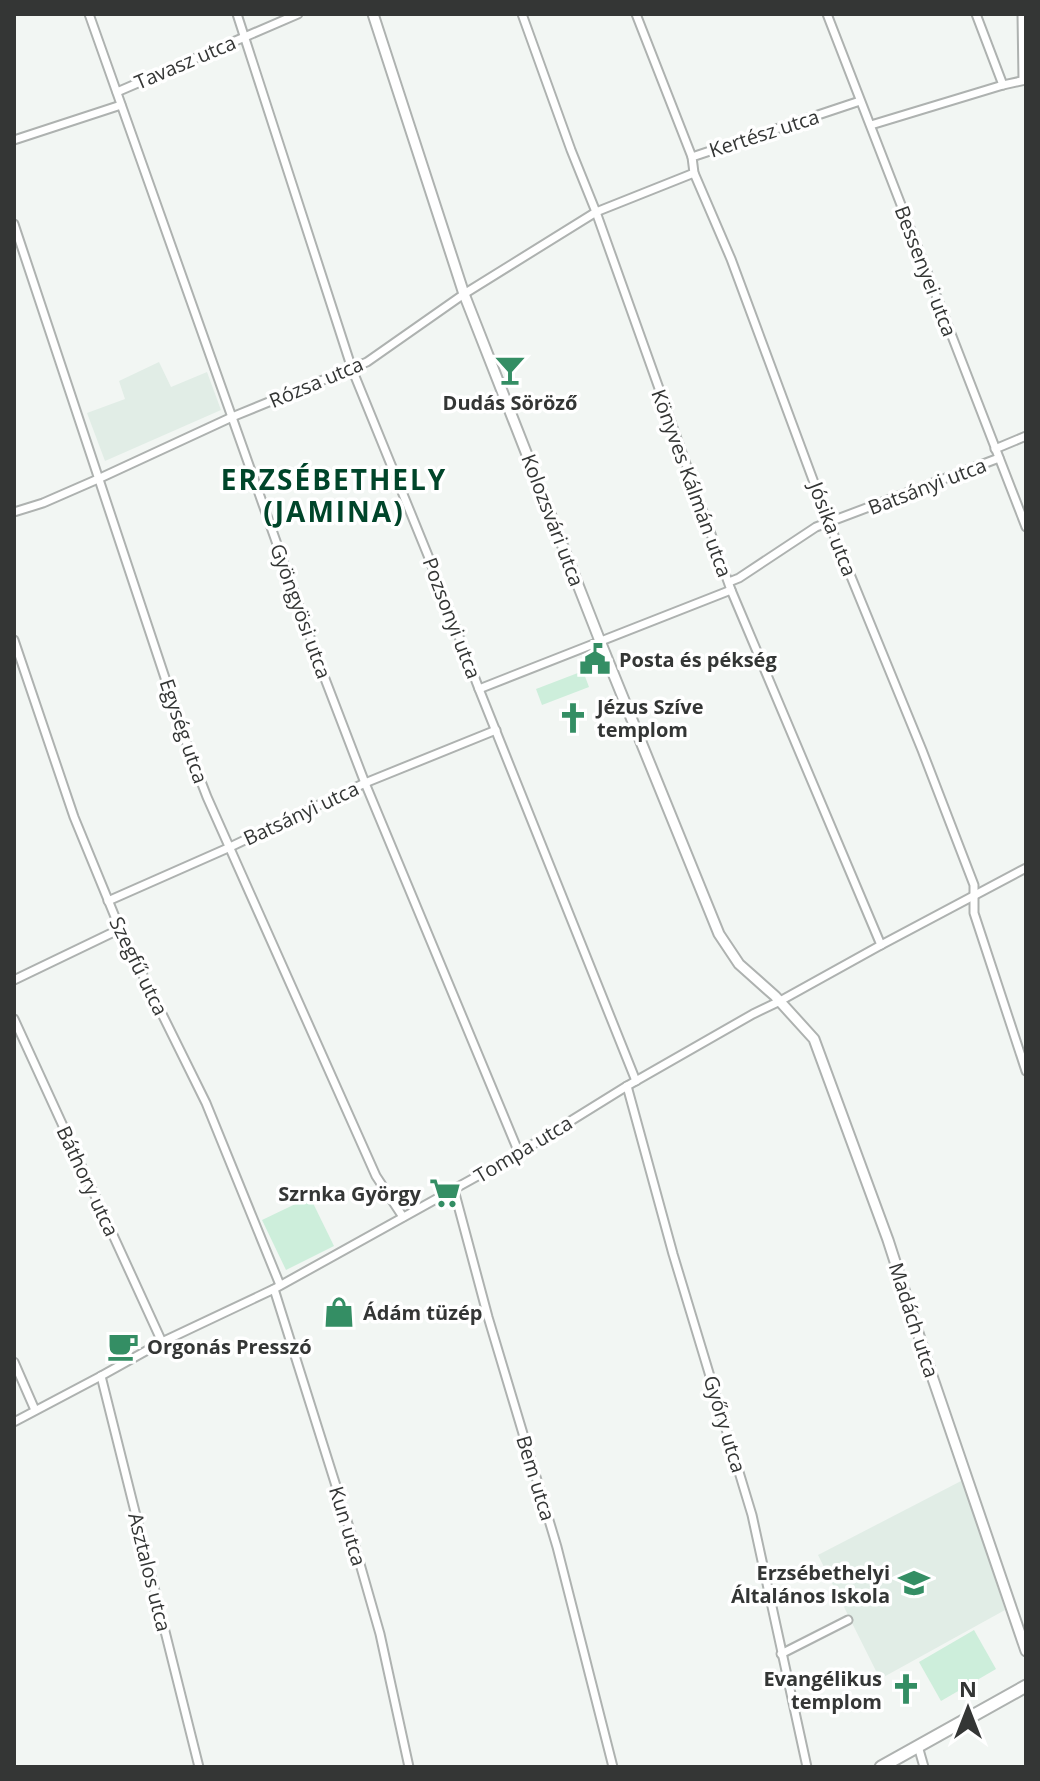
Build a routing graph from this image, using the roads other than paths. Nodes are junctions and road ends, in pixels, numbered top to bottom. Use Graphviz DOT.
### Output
graph roads {
  1 [pos="89,14"];
  2 [pos="237,14"];
  3 [pos="298,14"];
  4 [pos="373,14"];
  5 [pos="522,14"];
  6 [pos="636,14"];
  7 [pos="827,14"];
  8 [pos="976,14"];
  9 [pos="1022,14"];
  10 [pos="245,37"];
  11 [pos="1025,80"];
  12 [pos="1003,85"];
  13 [pos="117,92"];
  14 [pos="860,101"];
  15 [pos="121,105"];
  16 [pos="871,125"];
  17 [pos="14,140"];
  18 [pos="692,157"];
  19 [pos="694,173"];
  20 [pos="596,212"];
  21 [pos="14,224"];
  22 [pos="464,294"];
  23 [pos="352,369"];
  24 [pos="232,417"];
  25 [pos="1026,436"];
  26 [pos="995,449"];
  27 [pos="999,458"];
  28 [pos="98,479"];
  29 [pos="14,512"];
  30 [pos="829,523"];
  31 [pos="1026,527"];
  32 [pos="730,586"];
  33 [pos="14,640"];
  34 [pos="600,641"];
  35 [pos="479,689"];
  36 [pos="496,730"];
  37 [pos="365,783"];
  38 [pos="228,848"];
  39 [pos="1026,868"];
  40 [pos="973,896"];
  41 [pos="108,901"];
  42 [pos="120,929"];
  43 [pos="881,945"];
  44 [pos="14,980"];
  45 [pos="780,1001"];
  46 [pos="14,1019"];
  47 [pos="18,1041"];
  48 [pos="1026,1071"];
  49 [pos="636,1081"];
  50 [pos="627,1086"];
  51 [pos="519,1153"];
  52 [pos="454,1190"];
  53 [pos="403,1217"];
  54 [pos="277,1287"];
  55 [pos="162,1342"];
  56 [pos="14,1362"];
  57 [pos="101,1376"];
  58 [pos="35,1410"];
  59 [pos="14,1422"];
  60 [pos="848,1620"];
  61 [pos="1026,1651"];
  62 [pos="781,1654"];
  63 [pos="1026,1686"];
  64 [pos="918,1745"];
  65 [pos="199,1767"];
  66 [pos="409,1767"];
  67 [pos="613,1767"];
  68 [pos="807,1767"];
  69 [pos="881,1767"];
  70 [pos="924,1767"];
  1 -- 13 [label="street, Gyöngyösi utca"];
  2 -- 10 [label="street, Pozsonyi utca"];
  3 -- 10 [label="street, Tavasz utca"];
  4 -- 22 [label="street, Kolozsvári utca"];
  5 -- 20 [label="street, Könyves Kálmán utca"];
  6 -- 18 [label="street"];
  7 -- 14 [label="street, Bessenyei utca"];
  8 -- 12 [label="street"];
  9 -- 11 [label="street"];
  10 -- 13 [label="street, Tavasz utca"];
  10 -- 23 [label="street, Pozsonyi utca"];
  11 -- 12 [label="street"];
  12 -- 16 [label="street"];
  13 -- 15 [label="street, Gyöngyösi utca"];
  14 -- 16 [label="street, Bessenyei utca"];
  14 -- 18 [label="street, Kertész utca"];
  15 -- 17 [label="street, Tavasz utca"];
  15 -- 24 [label="street, Gyöngyösi utca"];
  16 -- 26 [label="street, Bessenyei utca"];
  18 -- 19 [label="street, Kertész utca"];
  19 -- 20 [label="street, Kertész utca"];
  19 -- 30 [label="street, Jósika utca"];
  20 -- 22 [label="street, Rózsa utca"];
  20 -- 32 [label="street, Könyves Kálmán utca"];
  21 -- 28 [label="street, Egység utca"];
  22 -- 23 [label="street, Rózsa utca"];
  22 -- 34 [label="street, Kolozsvári utca"];
  23 -- 24 [label="street, Rózsa utca"];
  23 -- 35 [label="street, Pozsonyi utca"];
  24 -- 28 [label="street, Rózsa utca"];
  24 -- 37 [label="street, Gyöngyösi utca"];
  25 -- 26 [label="street, Batsányi utca"];
  26 -- 27 [label="street, Bessenyei utca"];
  27 -- 30 [label="street, Batsányi utca"];
  27 -- 31 [label="street, Bessenyei utca"];
  28 -- 29 [label="street, Rózsa utca"];
  28 -- 38 [label="street, Egység utca"];
  30 -- 32 [label="street, Batsányi utca"];
  30 -- 40 [label="street, Jósika utca"];
  32 -- 34 [label="street, Batsányi utca"];
  32 -- 43 [label="street, Könyves Kálmán utca"];
  33 -- 41 [label="street, Szegfű utca"];
  34 -- 35 [label="street, Batsányi utca"];
  34 -- 45 [label="street, Kolozsvári utca"];
  35 -- 36 [label="street, Pozsonyi utca"];
  36 -- 37 [label="street, Batsányi utca"];
  36 -- 49 [label="street, Pozsonyi utca"];
  37 -- 38 [label="street, Batsányi utca"];
  37 -- 51 [label="street, Gyöngyösi utca"];
  38 -- 41 [label="street, Batsányi utca"];
  38 -- 53 [label="street, Egység utca"];
  39 -- 40 [label="street, Tompa utca"];
  40 -- 43 [label="street, Tompa utca"];
  40 -- 48 [label="street"];
  41 -- 42 [label="street, Szegfű utca"];
  42 -- 44 [label="street"];
  42 -- 54 [label="street, Szegfű utca"];
  43 -- 45 [label="street, Tompa utca"];
  45 -- 49 [label="street, Tompa utca"];
  45 -- 61 [label="street, Madách utca"];
  46 -- 47 [label="street, Báthory utca"];
  47 -- 55 [label="street, Báthory utca"];
  49 -- 50 [label="street, Tompa utca"];
  50 -- 51 [label="street, Tompa utca"];
  50 -- 62 [label="street, Győry utca"];
  51 -- 52 [label="street, Tompa utca"];
  52 -- 53 [label="street, Tompa utca"];
  52 -- 67 [label="street, Bem utca"];
  53 -- 54 [label="street, Tompa utca"];
  54 -- 55 [label="street, Tompa utca"];
  54 -- 66 [label="street, Kun utca"];
  55 -- 57 [label="street, Tompa utca"];
  56 -- 58 [label="street"];
  57 -- 58 [label="street, Tompa utca"];
  57 -- 65 [label="street, Asztalos utca"];
  58 -- 59 [label="street, Tompa utca"];
  60 -- 62 [label="street"];
  62 -- 68 [label="street, Győry utca"];
  63 -- 64 [label="main road"];
  64 -- 69 [label="main road"];
  64 -- 70 [label="street"];
}
